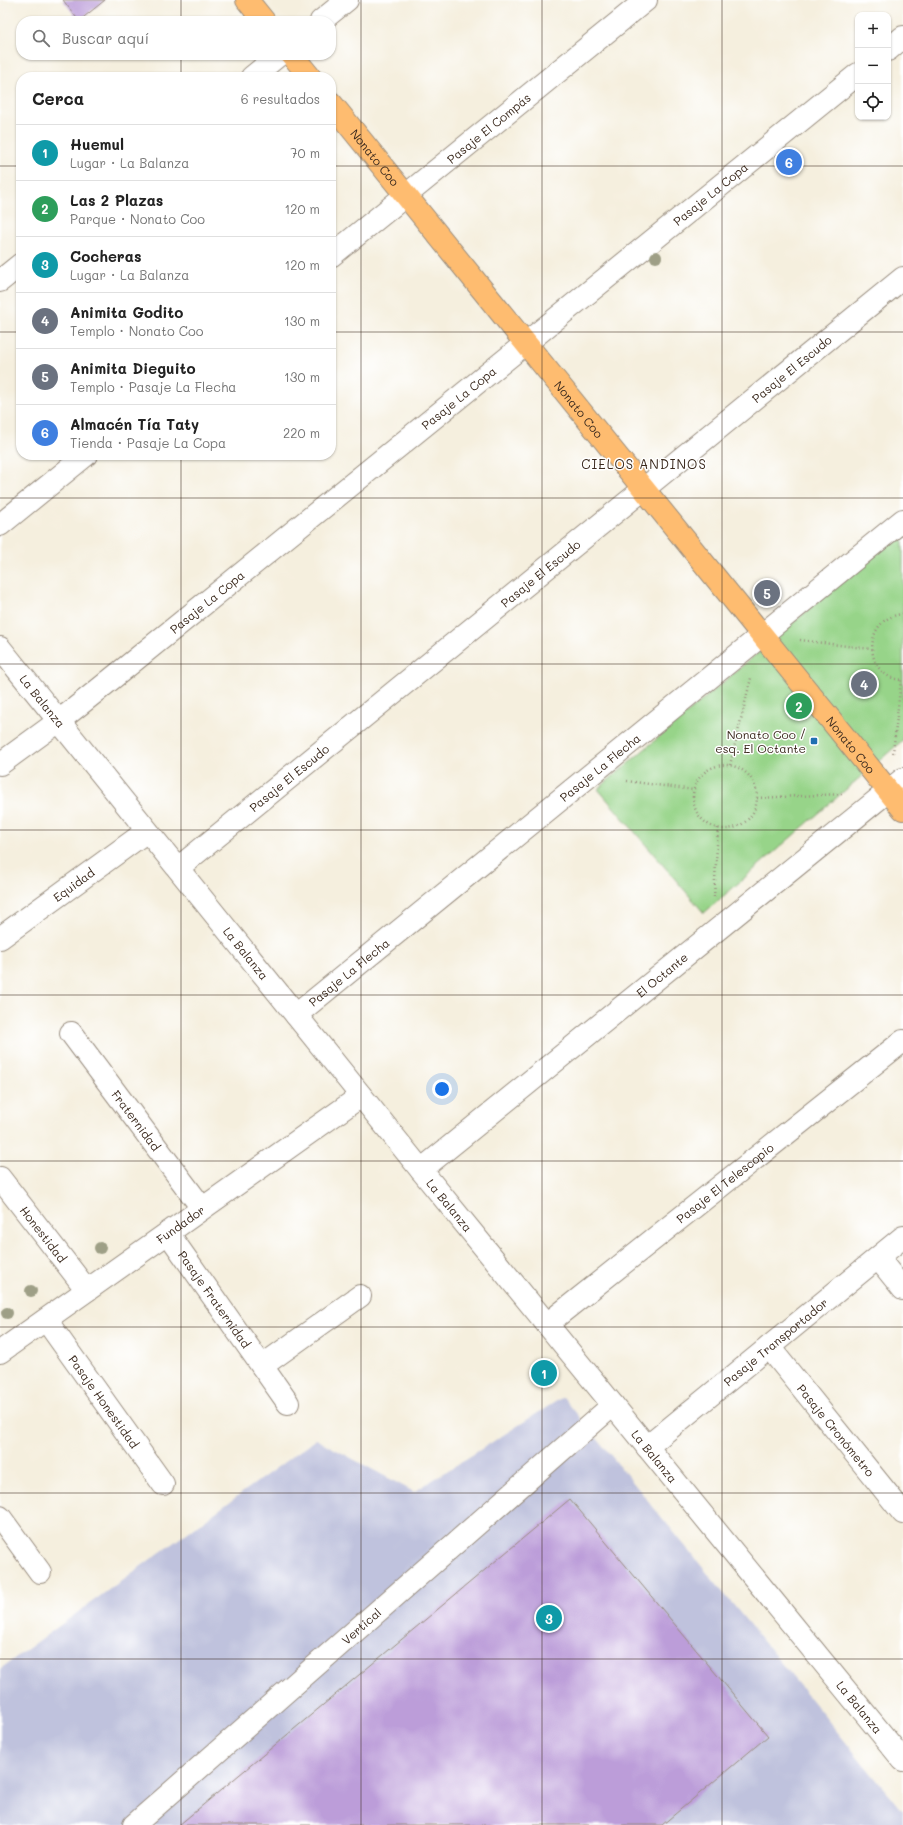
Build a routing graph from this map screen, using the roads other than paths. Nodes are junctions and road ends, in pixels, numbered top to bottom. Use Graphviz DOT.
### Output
graph roads {
  1 [pos="247,0"];
  2 [pos="347,0"];
  3 [pos="646,0"];
  4 [pos="260,16"];
  5 [pos="327,16"];
  6 [pos="903,37"];
  7 [pos="890,48"];
  8 [pos="273,60"];
  9 [pos="296,60"];
  10 [pos="258,72"];
  11 [pos="306,72"];
  12 [pos="855,76"];
  13 [pos="336,109"];
  14 [pos="406,195"];
  15 [pos="336,252"];
  16 [pos="16,268"];
  17 [pos="903,278"];
  18 [pos="0,281"];
  19 [pos="526,343"];
  20 [pos="80,460"];
  21 [pos="644,489"];
  22 [pos="903,520"];
  23 [pos="0,525"];
  24 [pos="762,635"];
  25 [pos="0,648"];
  26 [pos="59,721"];
  27 [pos="0,764"];
  28 [pos="896,785"];
  29 [pos="903,809"];
  30 [pos="147,831"];
  31 [pos="178,868"];
  32 [pos="0,938"];
  33 [pos="296,1015"];
  34 [pos="71,1033"];
  35 [pos="903,1041"];
  36 [pos="361,1096"];
  37 [pos="421,1170"];
  38 [pos="0,1178"];
  39 [pos="202,1208"];
  40 [pos="168,1233"];
  41 [pos="903,1237"];
  42 [pos="878,1258"];
  43 [pos="903,1289"];
  44 [pos="87,1290"];
  45 [pos="360,1296"];
  46 [pos="46,1320"];
  47 [pos="547,1324"];
  48 [pos="769,1347"];
  49 [pos="0,1352"];
  50 [pos="262,1366"];
  51 [pos="288,1403"];
  52 [pos="613,1404"];
  53 [pos="647,1447"];
  54 [pos="163,1484"];
  55 [pos="903,1513"];
  56 [pos="0,1517"];
  57 [pos="40,1572"];
  58 [pos="903,1760"];
  59 [pos="134,1825"];
  1 -- 4 [label="main road"];
  2 -- 5 [label="street"];
  3 -- 14 [label="street, Pasaje El Compás"];
  6 -- 7 [label="street"];
  8 -- 10 [label="street"];
  9 -- 11 [label="main road"];
  12 -- 19 [label="street, Pasaje La Copa"];
  13 -- 14 [label="main road, Nonato Coo"];
  14 -- 15 [label="street, Pasaje El Compás"];
  14 -- 19 [label="main road, Nonato Coo"];
  16 -- 18 [label="street"];
  17 -- 21 [label="street, Pasaje El Escudo"];
  19 -- 21 [label="main road, Nonato Coo"];
  19 -- 26 [label="street, Pasaje La Copa"];
  20 -- 23 [label="street"];
  21 -- 24 [label="main road, Nonato Coo"];
  21 -- 31 [label="street, Pasaje El Escudo"];
  22 -- 24 [label="street, Pasaje La Flecha"];
  24 -- 28 [label="main road, Nonato Coo"];
  24 -- 33 [label="street, Pasaje La Flecha"];
  25 -- 26 [label="street, La Balanza"];
  26 -- 27 [label="street, Pasaje La Copa"];
  26 -- 30 [label="street, La Balanza"];
  28 -- 29 [label="main road, Nonato Coo"];
  28 -- 37 [label="street, El Octante"];
  30 -- 31 [label="street, La Balanza"];
  30 -- 32 [label="street, Equidad"];
  31 -- 33 [label="street, La Balanza"];
  33 -- 36 [label="street, La Balanza"];
  34 -- 39 [label="street, Fraternidad"];
  35 -- 47 [label="street, Pasaje El Telescopio"];
  36 -- 37 [label="street, La Balanza"];
  36 -- 39 [label="street, Fundador"];
  37 -- 47 [label="street, La Balanza"];
  38 -- 44 [label="street, Honestidad"];
  39 -- 40 [label="street, Fundador"];
  40 -- 44 [label="street, Fundador"];
  40 -- 50 [label="street, Pasaje Fraternidad"];
  41 -- 42 [label="street, Pasaje Transportador"];
  42 -- 43 [label="street"];
  42 -- 48 [label="street, Pasaje Transportador"];
  44 -- 46 [label="street, Fundador"];
  45 -- 50 [label="street"];
  46 -- 49 [label="street, Fundador"];
  46 -- 54 [label="street, Pasaje Honestidad"];
  47 -- 52 [label="street, La Balanza"];
  48 -- 53 [label="street, Pasaje Transportador"];
  48 -- 55 [label="street, Pasaje Cronómetro"];
  50 -- 51 [label="street, Pasaje Fraternidad"];
  52 -- 53 [label="street, La Balanza"];
  52 -- 59 [label="street, Vertical"];
  53 -- 58 [label="street, La Balanza"];
  56 -- 57 [label="street"];
}
